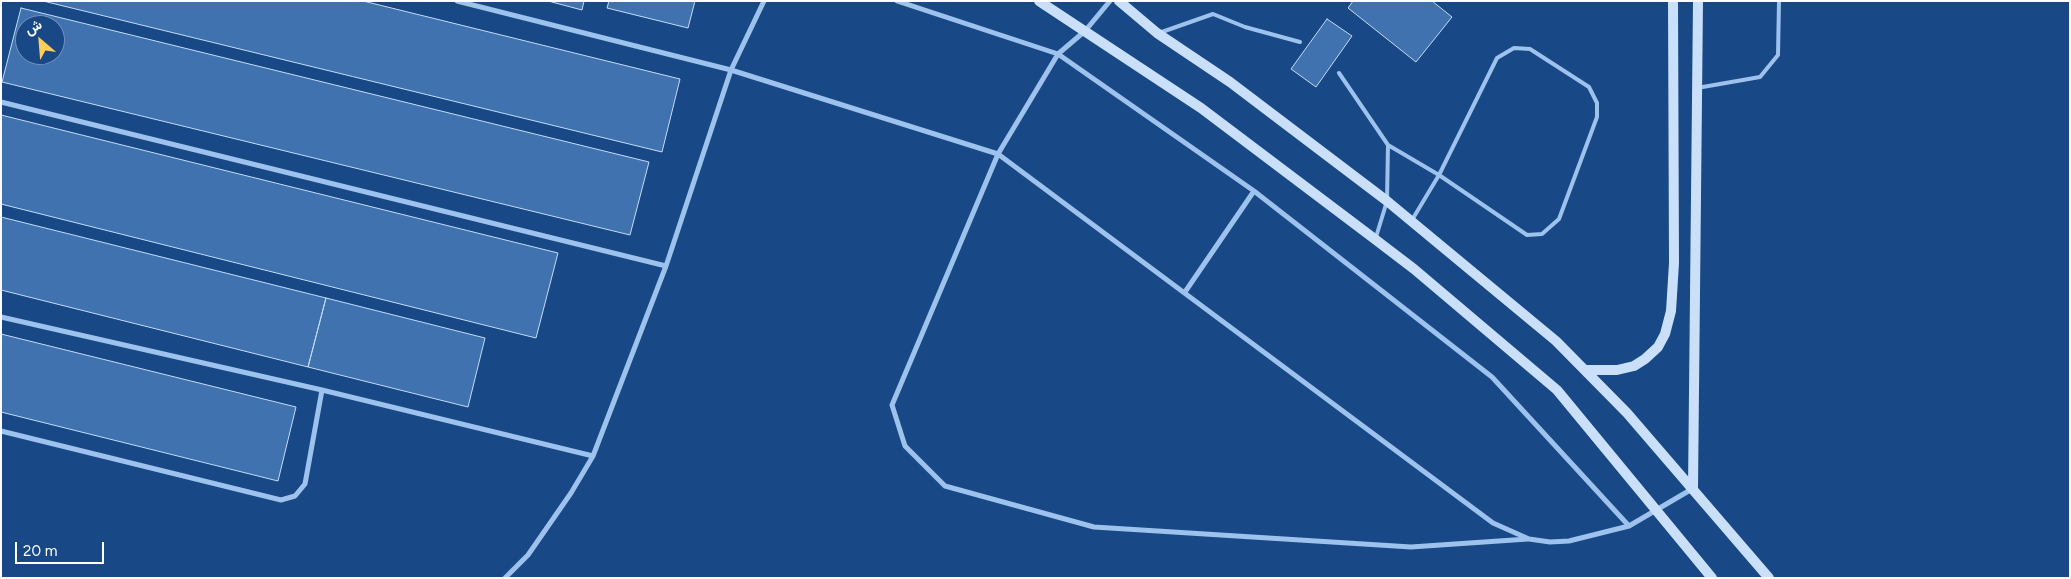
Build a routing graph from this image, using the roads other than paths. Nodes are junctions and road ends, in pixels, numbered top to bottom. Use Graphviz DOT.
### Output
graph roads {
  1 [pos="457,1"];
  2 [pos="764,1"];
  3 [pos="897,1"];
  4 [pos="1039,1"];
  5 [pos="1110,1"];
  6 [pos="1119,1"];
  7 [pos="1673,1"];
  8 [pos="1698,1"];
  9 [pos="1779,1"];
  10 [pos="1086,31"];
  11 [pos="1158,33"];
  12 [pos="1300,42"];
  13 [pos="1058,54"];
  14 [pos="731,70"];
  15 [pos="1339,73"];
  16 [pos="1698,88"];
  17 [pos="1,102"];
  18 [pos="1388,146"];
  19 [pos="998,154"];
  20 [pos="1439,175"];
  21 [pos="1254,191"];
  22 [pos="1387,201"];
  23 [pos="1412,221"];
  24 [pos="1376,240"];
  25 [pos="666,266"];
  26 [pos="1185,292"];
  27 [pos="1,317"];
  28 [pos="1585,370"];
  29 [pos="322,390"];
  30 [pos="1,431"];
  31 [pos="593,456"];
  32 [pos="1693,488"];
  33 [pos="1657,510"];
  34 [pos="1629,526"];
  35 [pos="1529,539"];
  36 [pos="505,578"];
  37 [pos="1712,578"];
  38 [pos="1769,578"];
  1 -- 14 [label="street"];
  2 -- 14 [label="street"];
  3 -- 13 [label="street"];
  4 -- 10 [label="main road"];
  5 -- 10 [label="street"];
  6 -- 11 [label="main road"];
  7 -- 28 [label="main road"];
  8 -- 16 [label="main road"];
  9 -- 16 [label="lane"];
  10 -- 13 [label="street"];
  10 -- 24 [label="main road"];
  11 -- 12 [label="lane"];
  11 -- 22 [label="main road"];
  13 -- 19 [label="street"];
  13 -- 21 [label="street"];
  14 -- 19 [label="street"];
  14 -- 25 [label="street"];
  15 -- 18 [label="lane"];
  16 -- 32 [label="main road"];
  17 -- 25 [label="street"];
  18 -- 20 [label="lane"];
  18 -- 22 [label="lane"];
  19 -- 26 [label="street"];
  19 -- 35 [label="street"];
  20 -- 20 [label="lane"];
  20 -- 23 [label="lane"];
  21 -- 26 [label="street"];
  21 -- 34 [label="street"];
  22 -- 23 [label="main road"];
  22 -- 24 [label="lane"];
  23 -- 28 [label="main road"];
  24 -- 33 [label="main road"];
  25 -- 31 [label="street"];
  26 -- 35 [label="street"];
  27 -- 29 [label="street"];
  28 -- 32 [label="main road"];
  29 -- 30 [label="street"];
  29 -- 31 [label="street"];
  31 -- 36 [label="street"];
  32 -- 33 [label="street"];
  32 -- 38 [label="main road"];
  33 -- 34 [label="street"];
  33 -- 37 [label="main road"];
  34 -- 35 [label="street"];
}
